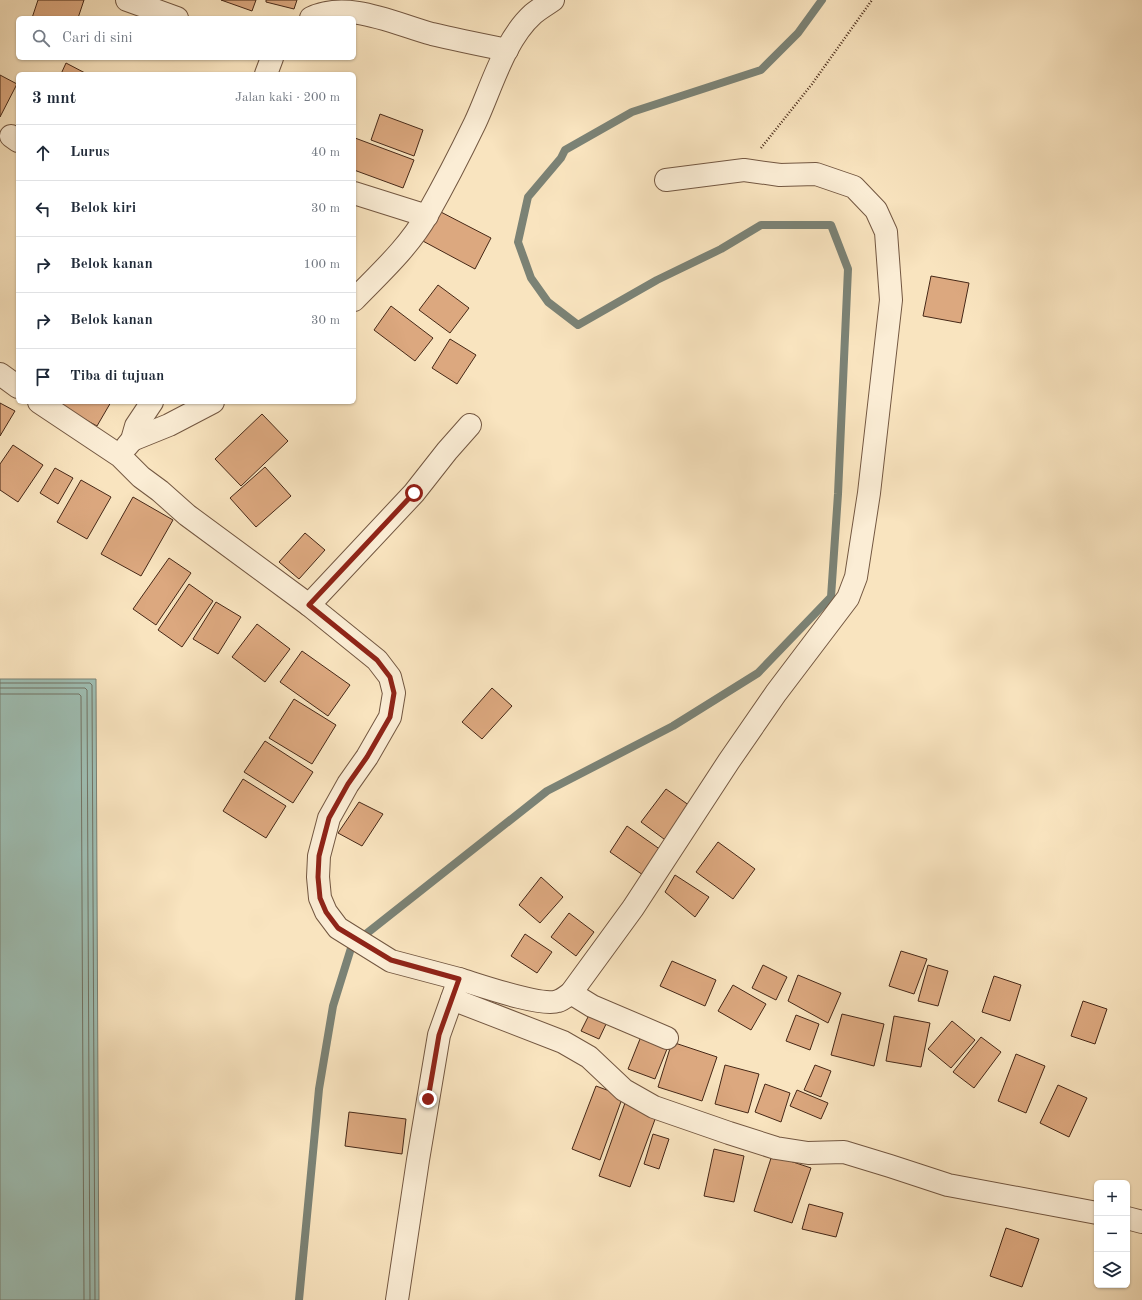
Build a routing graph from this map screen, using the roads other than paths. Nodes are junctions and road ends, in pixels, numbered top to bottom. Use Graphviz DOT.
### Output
graph roads {
  1 [pos="127,0"];
  2 [pos="552,0"];
  3 [pos="171,16"];
  4 [pos="313,16"];
  5 [pos="507,50"];
  6 [pos="271,60"];
  7 [pos="267,72"];
  8 [pos="666,180"];
  9 [pos="356,194"];
  10 [pos="427,216"];
  11 [pos="356,298"];
  12 [pos="0,374"];
  13 [pos="16,386"];
  14 [pos="43,404"];
  15 [pos="151,404"];
  16 [pos="209,404"];
  17 [pos="470,425"];
  18 [pos="126,448"];
  19 [pos="309,605"];
  20 [pos="455,990"];
  21 [pos="582,1000"];
  22 [pos="667,1038"];
  23 [pos="1094,1212"];
  24 [pos="1130,1219"];
  25 [pos="1142,1222"];
  26 [pos="397,1300"];
  1 -- 3 [label="street"];
  2 -- 5 [label="street"];
  4 -- 5 [label="street"];
  5 -- 10 [label="street"];
  6 -- 7 [label="street"];
  8 -- 21 [label="street"];
  9 -- 10 [label="street"];
  10 -- 11 [label="street"];
  12 -- 13 [label="street"];
  14 -- 18 [label="street"];
  15 -- 18 [label="street"];
  16 -- 18 [label="street"];
  17 -- 19 [label="street"];
  18 -- 19 [label="street"];
  19 -- 20 [label="street"];
  20 -- 21 [label="street"];
  20 -- 23 [label="street"];
  20 -- 26 [label="street"];
  21 -- 22 [label="street"];
  24 -- 25 [label="street"];
}
